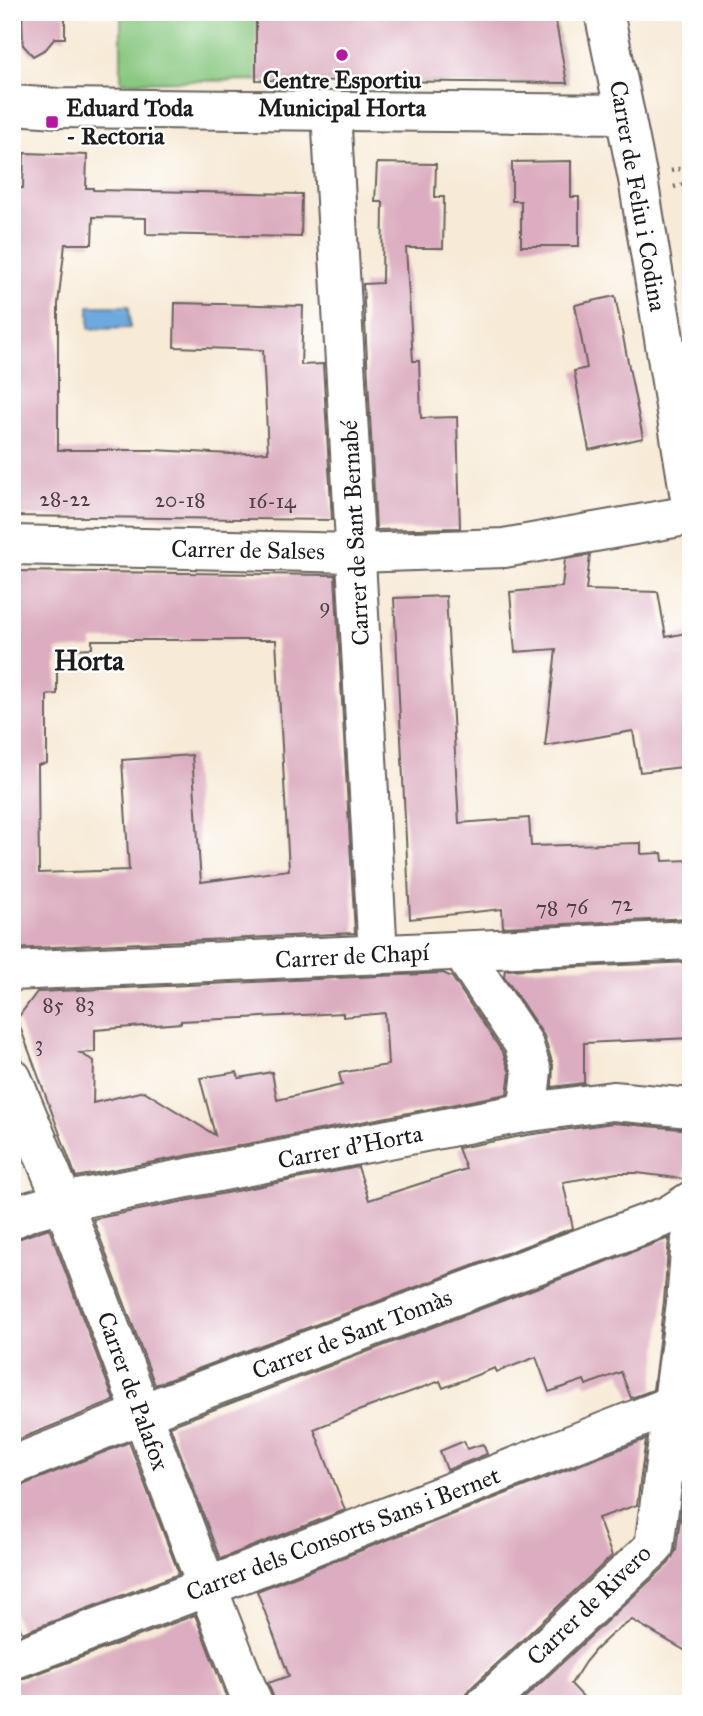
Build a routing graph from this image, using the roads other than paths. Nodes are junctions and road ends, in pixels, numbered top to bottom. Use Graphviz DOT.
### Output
graph roads {
  1 [pos="604,12"];
  2 [pos="12,105"];
  3 [pos="331,111"];
  4 [pos="625,114"];
  5 [pos="691,504"];
  6 [pos="691,515"];
  7 [pos="12,545"];
  8 [pos="356,553"];
  9 [pos="691,940"];
  10 [pos="461,951"];
  11 [pos="378,955"];
  12 [pos="12,971"];
  13 [pos="12,1078"];
  14 [pos="527,1103"];
  15 [pos="691,1108"];
  16 [pos="691,1201"];
  17 [pos="63,1202"];
  18 [pos="12,1219"];
  19 [pos="691,1239"];
  20 [pos="688,1304"];
  21 [pos="673,1405"];
  22 [pos="143,1414"];
  23 [pos="12,1466"];
  24 [pos="207,1587"];
  25 [pos="12,1660"];
  26 [pos="253,1704"];
  27 [pos="486,1704"];
  1 -- 4 [label="street, Carrer de Feliu i Codina"];
  2 -- 3 [label="street"];
  3 -- 4 [label="street"];
  3 -- 8 [label="street, Carrer de Sant Bernabé"];
  4 -- 5 [label="street, Carrer de Feliu i Codina"];
  6 -- 8 [label="street, Carrer de Salses"];
  7 -- 8 [label="street, Carrer de Salses"];
  8 -- 11 [label="street, Carrer de Sant Bernabé"];
  9 -- 10 [label="street, Carrer de Chapí"];
  10 -- 11 [label="street, Carrer de Chapí"];
  10 -- 14 [label="street"];
  11 -- 12 [label="street, Carrer de Chapí"];
  13 -- 17 [label="street, Carrer de Palafox"];
  15 -- 17 [label="street, Carrer d'Horta"];
  16 -- 22 [label="street, Carrer de Sant Tomàs"];
  17 -- 18 [label="street, Carrer d'Horta"];
  17 -- 22 [label="street, Carrer de Palafox"];
  19 -- 20 [label="street, Carrer de Rivero"];
  20 -- 21 [label="street, Carrer de Rivero"];
  21 -- 24 [label="street, Carrer dels Consorts Sans i Bernet"];
  21 -- 27 [label="street, Carrer de Rivero"];
  22 -- 23 [label="street, Carrer de Sant Tomàs"];
  22 -- 24 [label="street, Carrer de Palafox"];
  24 -- 25 [label="street, Carrer dels Consorts Sans i Bernet"];
  24 -- 26 [label="street, Carrer de Palafox"];
}
